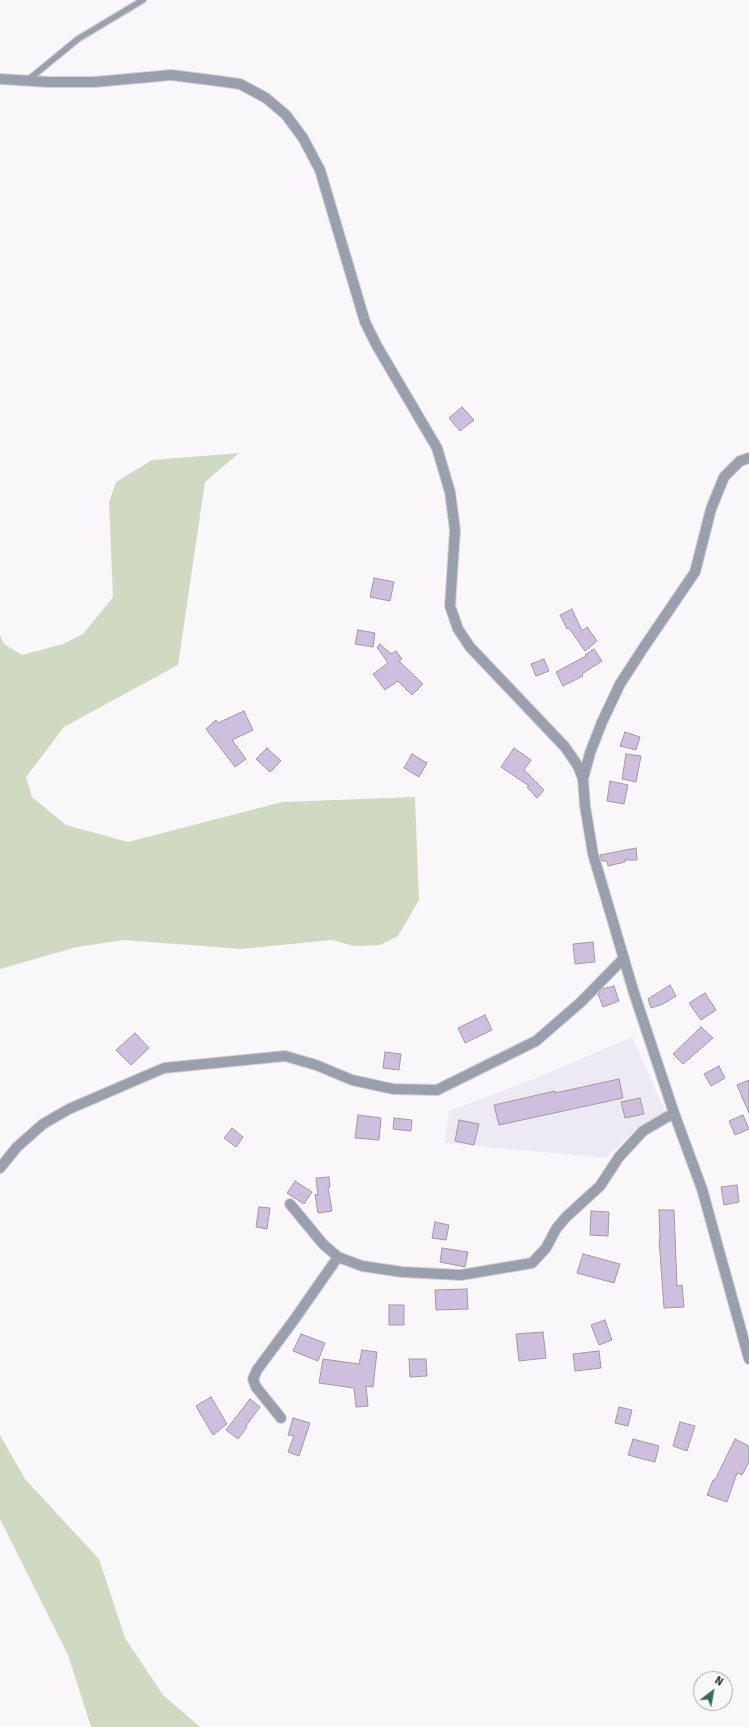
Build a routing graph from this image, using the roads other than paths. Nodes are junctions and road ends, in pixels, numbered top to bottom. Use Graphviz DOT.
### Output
graph roads {
  1 [pos="143,0"];
  2 [pos="0,79"];
  3 [pos="27,80"];
  4 [pos="749,458"];
  5 [pos="583,779"];
  6 [pos="624,958"];
  7 [pos="674,1113"];
  8 [pos="0,1168"];
  9 [pos="290,1204"];
  10 [pos="338,1257"];
  11 [pos="749,1359"];
  12 [pos="281,1418"];
  1 -- 3 [label="lane"];
  2 -- 3 [label="street"];
  3 -- 5 [label="street"];
  4 -- 5 [label="street"];
  5 -- 6 [label="street"];
  6 -- 7 [label="street"];
  6 -- 8 [label="street"];
  7 -- 10 [label="street"];
  7 -- 11 [label="street"];
  9 -- 10 [label="street"];
  10 -- 12 [label="street"];
}
